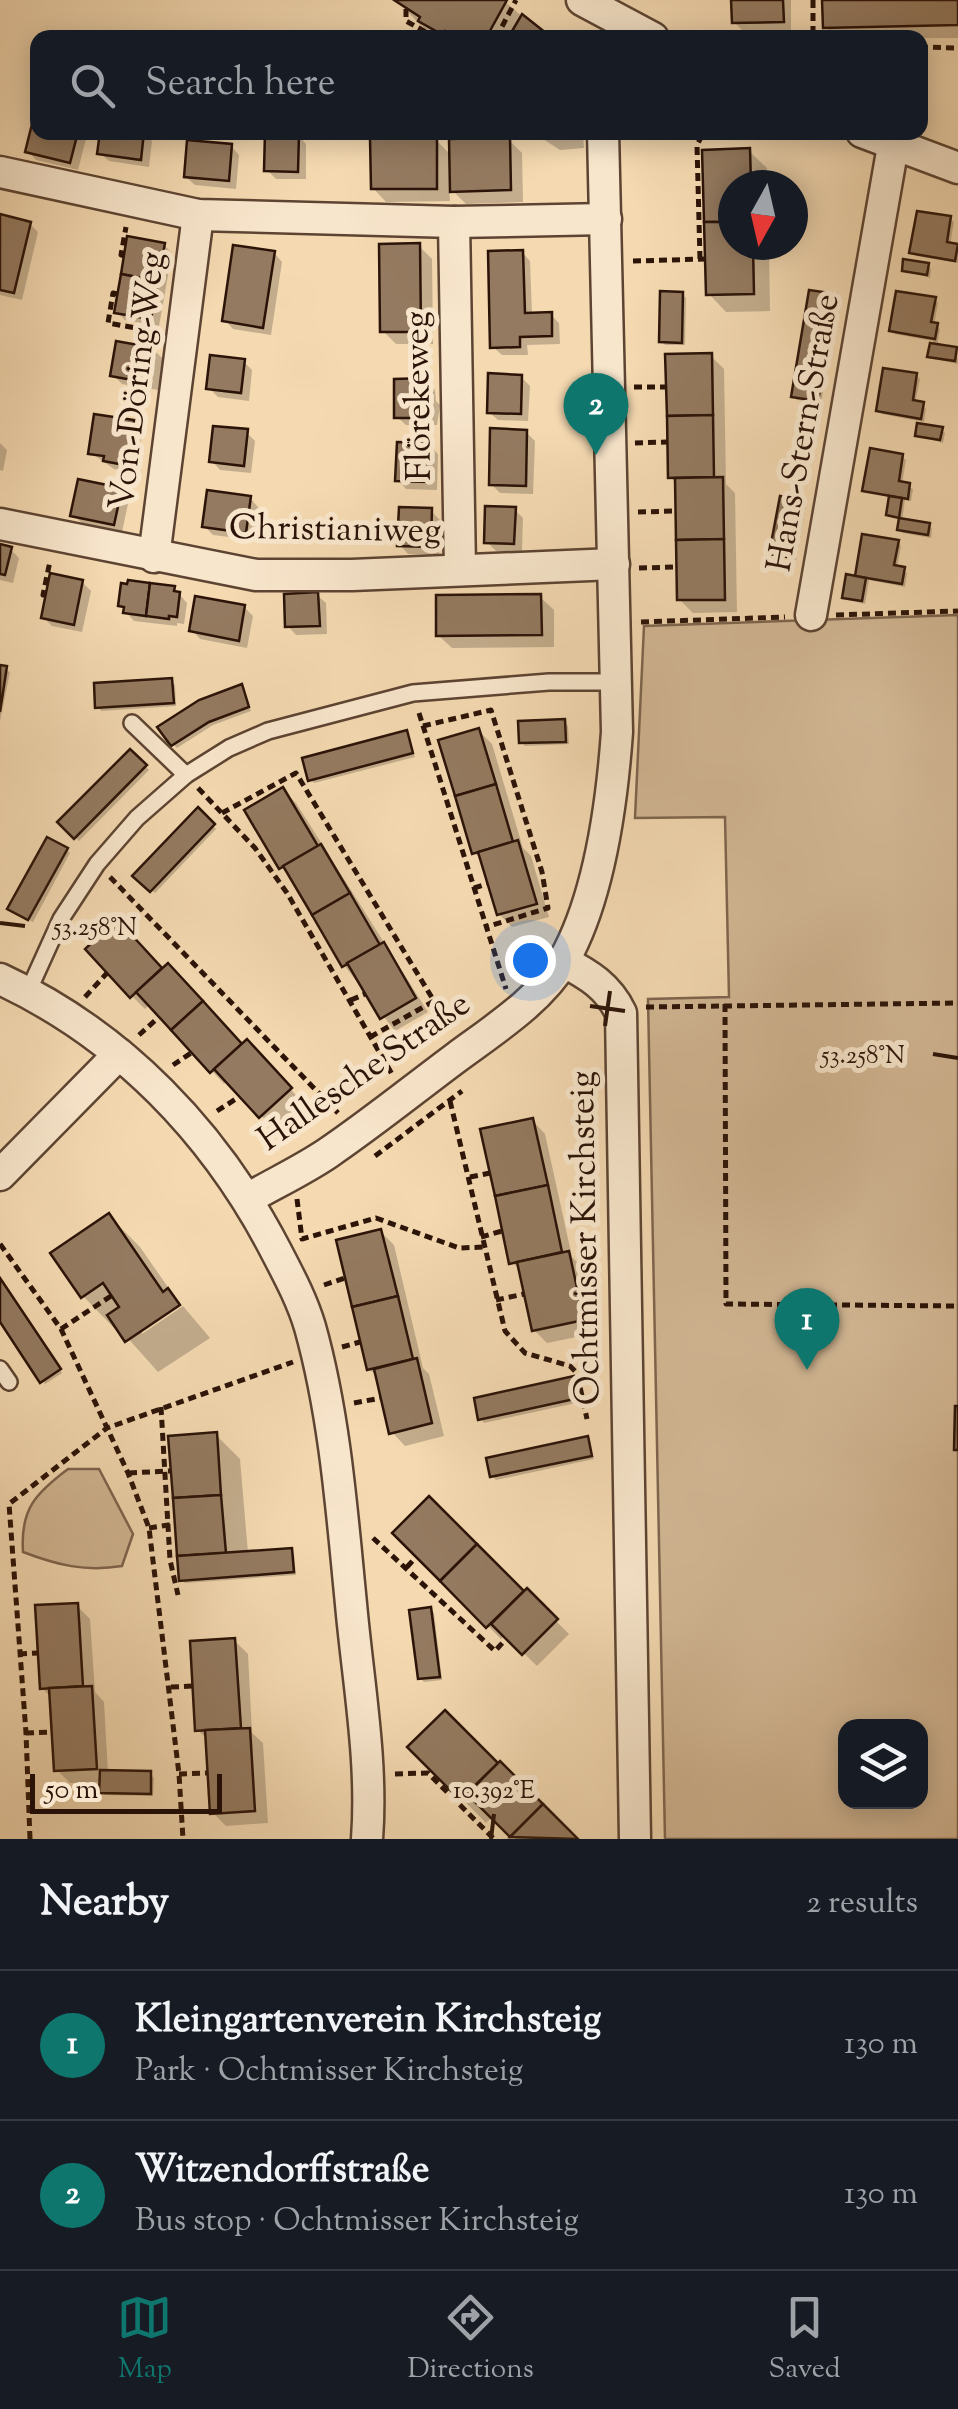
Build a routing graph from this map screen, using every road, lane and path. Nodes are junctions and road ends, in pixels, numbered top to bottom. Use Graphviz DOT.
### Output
graph roads {
  1 [pos="516,0"];
  2 [pos="813,0"];
  3 [pos="406,9"];
  4 [pos="595,12"];
  5 [pos="424,30"];
  6 [pos="500,30"];
  7 [pos="636,30"];
  8 [pos="813,30"];
  9 [pos="928,47"];
  10 [pos="958,48"];
  11 [pos="603,140"];
  12 [pos="700,140"];
  13 [pos="880,140"];
  14 [pos="893,146"];
  15 [pos="958,168"];
  16 [pos="0,172"];
  17 [pos="198,215"];
  18 [pos="606,218"];
  19 [pos="454,222"];
  20 [pos="630,261"];
  21 [pos="118,294"];
  22 [pos="183,336"];
  23 [pos="666,387"];
  24 [pos="632,388"];
  25 [pos="667,442"];
  26 [pos="632,443"];
  27 [pos="675,511"];
  28 [pos="633,512"];
  29 [pos="0,524"];
  30 [pos="55,537"];
  31 [pos="154,557"];
  32 [pos="624,566"];
  33 [pos="676,567"];
  34 [pos="460,569"];
  35 [pos="46,595"];
  36 [pos="812,616"];
  37 [pos="616,682"];
  38 [pos="412,693"];
  39 [pos="132,723"];
  40 [pos="423,726"];
  41 [pos="448,773"];
  42 [pos="186,774"];
  43 [pos="438,774"];
  44 [pos="222,812"];
  45 [pos="464,829"];
  46 [pos="456,832"];
  47 [pos="264,843"];
  48 [pos="255,848"];
  49 [pos="97,864"];
  50 [pos="487,884"];
  51 [pos="474,888"];
  52 [pos="297,890"];
  53 [pos="287,893"];
  54 [pos="486,926"];
  55 [pos="329,945"];
  56 [pos="320,948"];
  57 [pos="563,961"];
  58 [pos="0,979"];
  59 [pos="516,982"];
  60 [pos="28,992"];
  61 [pos="365,994"];
  62 [pos="351,1000"];
  63 [pos="958,1003"];
  64 [pos="724,1004"];
  65 [pos="621,1013"];
  66 [pos="159,1017"];
  67 [pos="372,1036"];
  68 [pos="127,1046"];
  69 [pos="191,1052"];
  70 [pos="170,1066"];
  71 [pos="379,1084"];
  72 [pos="240,1097"];
  73 [pos="450,1101"];
  74 [pos="353,1105"];
  75 [pos="216,1112"];
  76 [pos="490,1173"];
  77 [pos="0,1175"];
  78 [pos="470,1177"];
  79 [pos="297,1196"];
  80 [pos="249,1198"];
  81 [pos="502,1231"];
  82 [pos="481,1237"];
  83 [pos="0,1244"];
  84 [pos="484,1246"];
  85 [pos="524,1294"];
  86 [pos="112,1296"];
  87 [pos="496,1300"];
  88 [pos="958,1306"];
  89 [pos="61,1330"];
  90 [pos="317,1353"];
  91 [pos="161,1407"];
  92 [pos="587,1418"];
  93 [pos="107,1428"];
  94 [pos="168,1471"];
  95 [pos="128,1472"];
  96 [pos="9,1504"];
  97 [pos="0,1506"];
  98 [pos="171,1524"];
  99 [pos="150,1528"];
  100 [pos="343,1529"];
  101 [pos="416,1557"];
  102 [pos="406,1567"];
  103 [pos="178,1595"];
  104 [pos="462,1603"];
  105 [pos="454,1611"];
  106 [pos="506,1640"];
  107 [pos="38,1653"];
  108 [pos="19,1654"];
  109 [pos="193,1686"];
  110 [pos="170,1688"];
  111 [pos="52,1732"];
  112 [pos="26,1733"];
  113 [pos="208,1773"];
  114 [pos="179,1774"];
  115 [pos="367,1775"];
  116 [pos="494,1820"];
  117 [pos="484,1830"];
  118 [pos="30,1839"];
  119 [pos="183,1839"];
  120 [pos="367,1839"];
  121 [pos="494,1839"];
  122 [pos="635,1839"];
  1 -- 6 [label="path"];
  2 -- 8 [label="path"];
  3 -- 5 [label="path"];
  4 -- 7 [label="street"];
  9 -- 10 [label="path"];
  11 -- 18 [label="street"];
  12 -- 20 [label="path"];
  13 -- 14 [label="street"];
  14 -- 15 [label="street"];
  14 -- 36 [label="street, Hans-Stern-Straße"];
  16 -- 17 [label="street"];
  17 -- 19 [label="street"];
  17 -- 22 [label="street, Von-Döring-Weg"];
  18 -- 19 [label="street"];
  18 -- 32 [label="street"];
  19 -- 34 [label="street, Flörekeweg"];
  21 -- 22 [label="path"];
  22 -- 31 [label="street, Von-Döring-Weg"];
  23 -- 24 [label="path"];
  25 -- 26 [label="path"];
  27 -- 28 [label="path"];
  29 -- 30 [label="street, Christianiweg"];
  30 -- 31 [label="street, Christianiweg"];
  30 -- 35 [label="path"];
  31 -- 34 [label="street, Christianiweg"];
  32 -- 33 [label="path"];
  32 -- 34 [label="street, Christianiweg"];
  32 -- 37 [label="street"];
  37 -- 38 [label="lane"];
  37 -- 57 [label="street"];
  38 -- 40 [label="path"];
  38 -- 42 [label="lane"];
  39 -- 42 [label="lane"];
  40 -- 43 [label="path"];
  40 -- 54 [label="path"];
  41 -- 43 [label="path"];
  42 -- 44 [label="path"];
  42 -- 49 [label="lane"];
  43 -- 46 [label="path"];
  44 -- 48 [label="path"];
  44 -- 67 [label="path"];
  45 -- 46 [label="path"];
  46 -- 51 [label="path"];
  47 -- 48 [label="path"];
  48 -- 53 [label="path"];
  49 -- 60 [label="lane"];
  49 -- 74 [label="path"];
  50 -- 51 [label="path"];
  51 -- 54 [label="path"];
  52 -- 53 [label="path"];
  53 -- 56 [label="path"];
  54 -- 59 [label="path"];
  55 -- 56 [label="path"];
  56 -- 62 [label="path"];
  57 -- 65 [label="street"];
  57 -- 80 [label="street, Hallesche Straße"];
  58 -- 60 [label="street"];
  60 -- 68 [label="street"];
  61 -- 62 [label="path"];
  62 -- 67 [label="path"];
  63 -- 64 [label="path"];
  64 -- 65 [label="path"];
  64 -- 88 [label="path"];
  65 -- 122 [label="street, Ochtmisser Kirchsteig"];
  66 -- 68 [label="path"];
  67 -- 71 [label="path"];
  68 -- 77 [label="street"];
  68 -- 80 [label="street"];
  69 -- 70 [label="path"];
  72 -- 75 [label="path"];
  73 -- 78 [label="path"];
  76 -- 78 [label="path"];
  78 -- 82 [label="path"];
  79 -- 84 [label="path"];
  80 -- 90 [label="street"];
  81 -- 82 [label="path"];
  82 -- 84 [label="path"];
  83 -- 89 [label="path"];
  84 -- 87 [label="path"];
  85 -- 87 [label="path"];
  86 -- 89 [label="path"];
  87 -- 92 [label="path"];
  89 -- 93 [label="path"];
  90 -- 91 [label="path"];
  90 -- 100 [label="street"];
  91 -- 93 [label="path"];
  91 -- 94 [label="path"];
  93 -- 95 [label="path"];
  93 -- 96 [label="path"];
  94 -- 95 [label="path"];
  94 -- 98 [label="path"];
  95 -- 99 [label="path"];
  96 -- 97 [label="path"];
  96 -- 108 [label="path"];
  98 -- 99 [label="path"];
  98 -- 103 [label="path"];
  99 -- 110 [label="path"];
  100 -- 102 [label="path"];
  100 -- 115 [label="street"];
  101 -- 102 [label="path"];
  102 -- 105 [label="path"];
  104 -- 105 [label="path"];
  105 -- 106 [label="path"];
  107 -- 108 [label="path"];
  108 -- 112 [label="path"];
  109 -- 110 [label="path"];
  110 -- 114 [label="path"];
  111 -- 112 [label="path"];
  112 -- 118 [label="path"];
  113 -- 114 [label="path"];
  114 -- 119 [label="path"];
  115 -- 117 [label="path"];
  115 -- 120 [label="street"];
  116 -- 117 [label="path"];
  117 -- 121 [label="path"];
}
